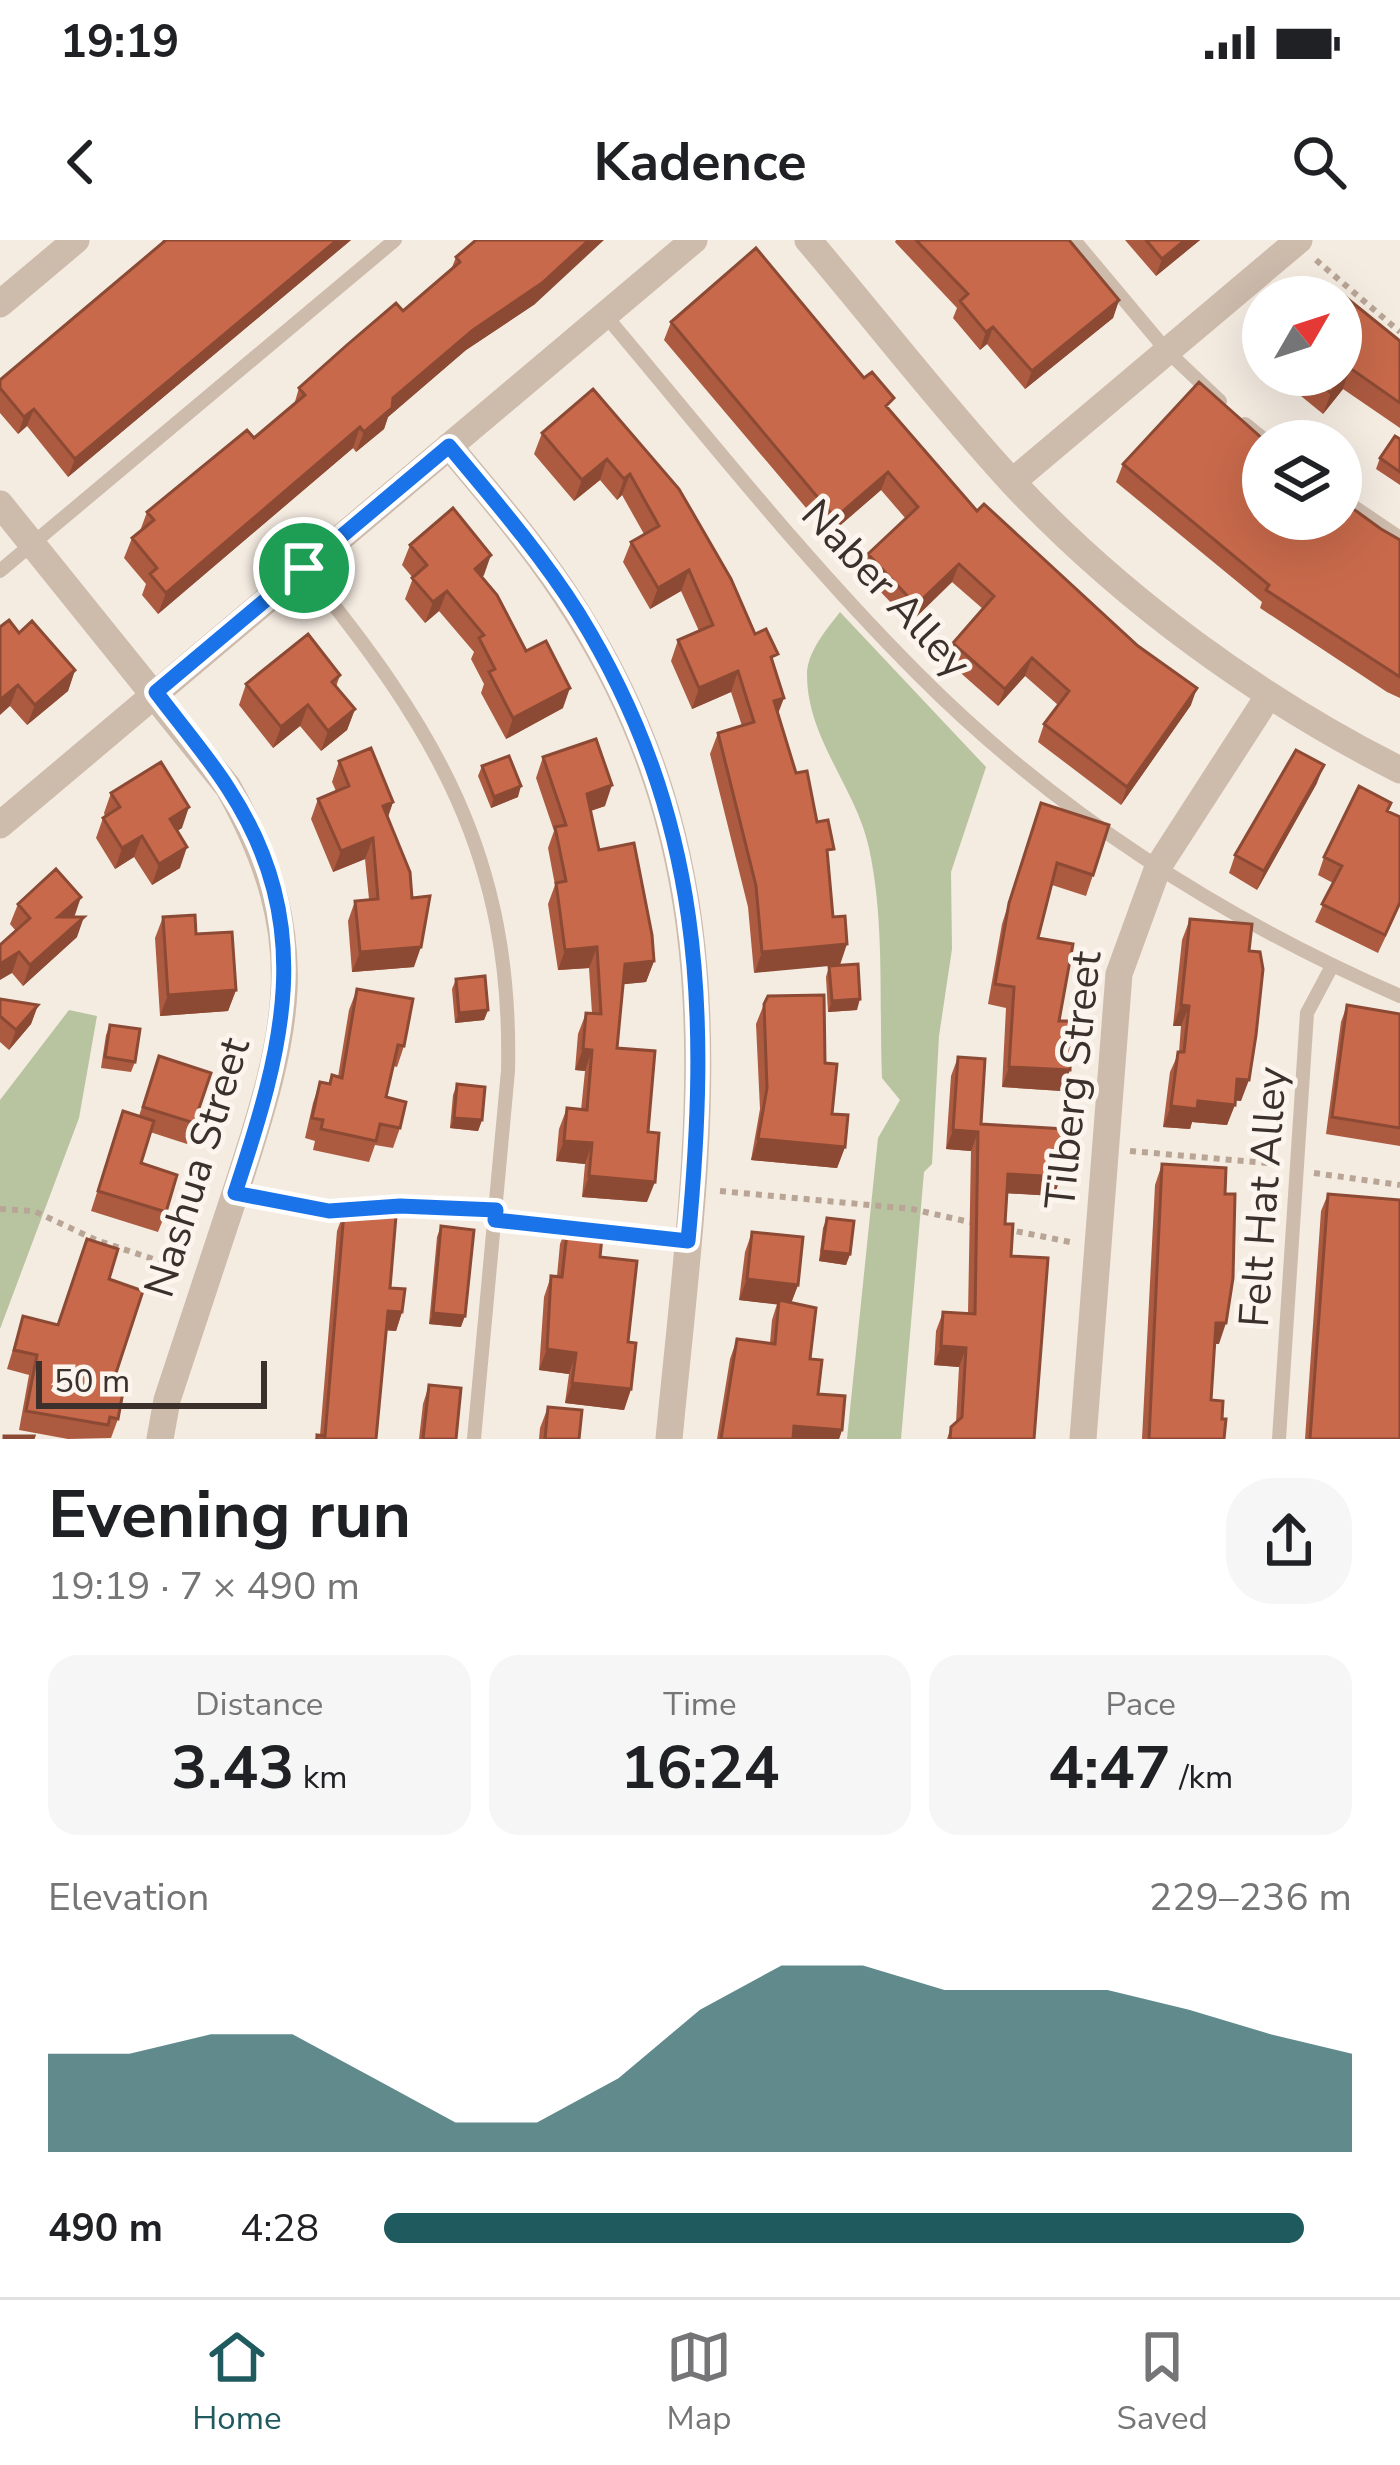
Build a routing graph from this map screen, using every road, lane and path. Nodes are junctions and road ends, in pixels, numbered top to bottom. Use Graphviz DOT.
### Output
graph roads {
  1 [pos="76,240"];
  2 [pos="394,240"];
  3 [pos="694,240"];
  4 [pos="808,240"];
  5 [pos="1074,240"];
  6 [pos="1308,250"];
  7 [pos="0,304"];
  8 [pos="605,315"];
  9 [pos="1400,332"];
  10 [pos="1167,351"];
  11 [pos="1243,420"];
  12 [pos="449,446"];
  13 [pos="1012,482"];
  14 [pos="0,504"];
  15 [pos="1362,512"];
  16 [pos="1400,538"];
  17 [pos="33,543"];
  18 [pos="304,568"];
  19 [pos="0,571"];
  20 [pos="156,692"];
  21 [pos="1269,695"];
  22 [pos="1400,770"];
  23 [pos="0,825"];
  24 [pos="1158,867"];
  25 [pos="1331,966"];
  26 [pos="1400,996"];
  27 [pos="1103,1148"];
  28 [pos="1296,1166"];
  29 [pos="1400,1185"];
  30 [pos="693,1189"];
  31 [pos="235,1193"];
  32 [pos="0,1209"];
  33 [pos="495,1215"];
  34 [pos="688,1241"];
  35 [pos="1096,1247"];
  36 [pos="207,1276"];
  37 [pos="160,1439"];
  38 [pos="473,1439"];
  39 [pos="669,1439"];
  40 [pos="1083,1439"];
  41 [pos="1279,1439"];
  1 -- 7 [label="street"];
  2 -- 17 [label="lane"];
  3 -- 8 [label="street"];
  4 -- 13 [label="street"];
  5 -- 10 [label="lane"];
  6 -- 9 [label="path"];
  6 -- 10 [label="street"];
  8 -- 12 [label="street"];
  8 -- 24 [label="lane, Naber Alley"];
  10 -- 11 [label="lane"];
  10 -- 13 [label="street"];
  12 -- 18 [label="street"];
  12 -- 30 [label="street"];
  13 -- 21 [label="street"];
  14 -- 17 [label="street, Nashua Street"];
  15 -- 16 [label="lane"];
  17 -- 19 [label="lane"];
  17 -- 20 [label="street, Nashua Street"];
  18 -- 20 [label="street"];
  18 -- 33 [label="lane"];
  20 -- 23 [label="street"];
  20 -- 31 [label="street, Nashua Street"];
  21 -- 22 [label="street"];
  21 -- 24 [label="street, Tilberg Street"];
  24 -- 25 [label="lane"];
  24 -- 27 [label="street, Tilberg Street"];
  25 -- 26 [label="lane"];
  25 -- 28 [label="lane, Felt Hat Alley"];
  27 -- 28 [label="path"];
  27 -- 35 [label="street, Tilberg Street"];
  28 -- 29 [label="path"];
  28 -- 41 [label="lane, Felt Hat Alley"];
  30 -- 34 [label="street"];
  30 -- 35 [label="path"];
  31 -- 33 [label="path"];
  31 -- 36 [label="street, Nashua Street"];
  32 -- 36 [label="path"];
  33 -- 34 [label="path"];
  33 -- 38 [label="lane"];
  34 -- 39 [label="street"];
  35 -- 40 [label="street, Tilberg Street"];
  36 -- 37 [label="street, Nashua Street"];
}
